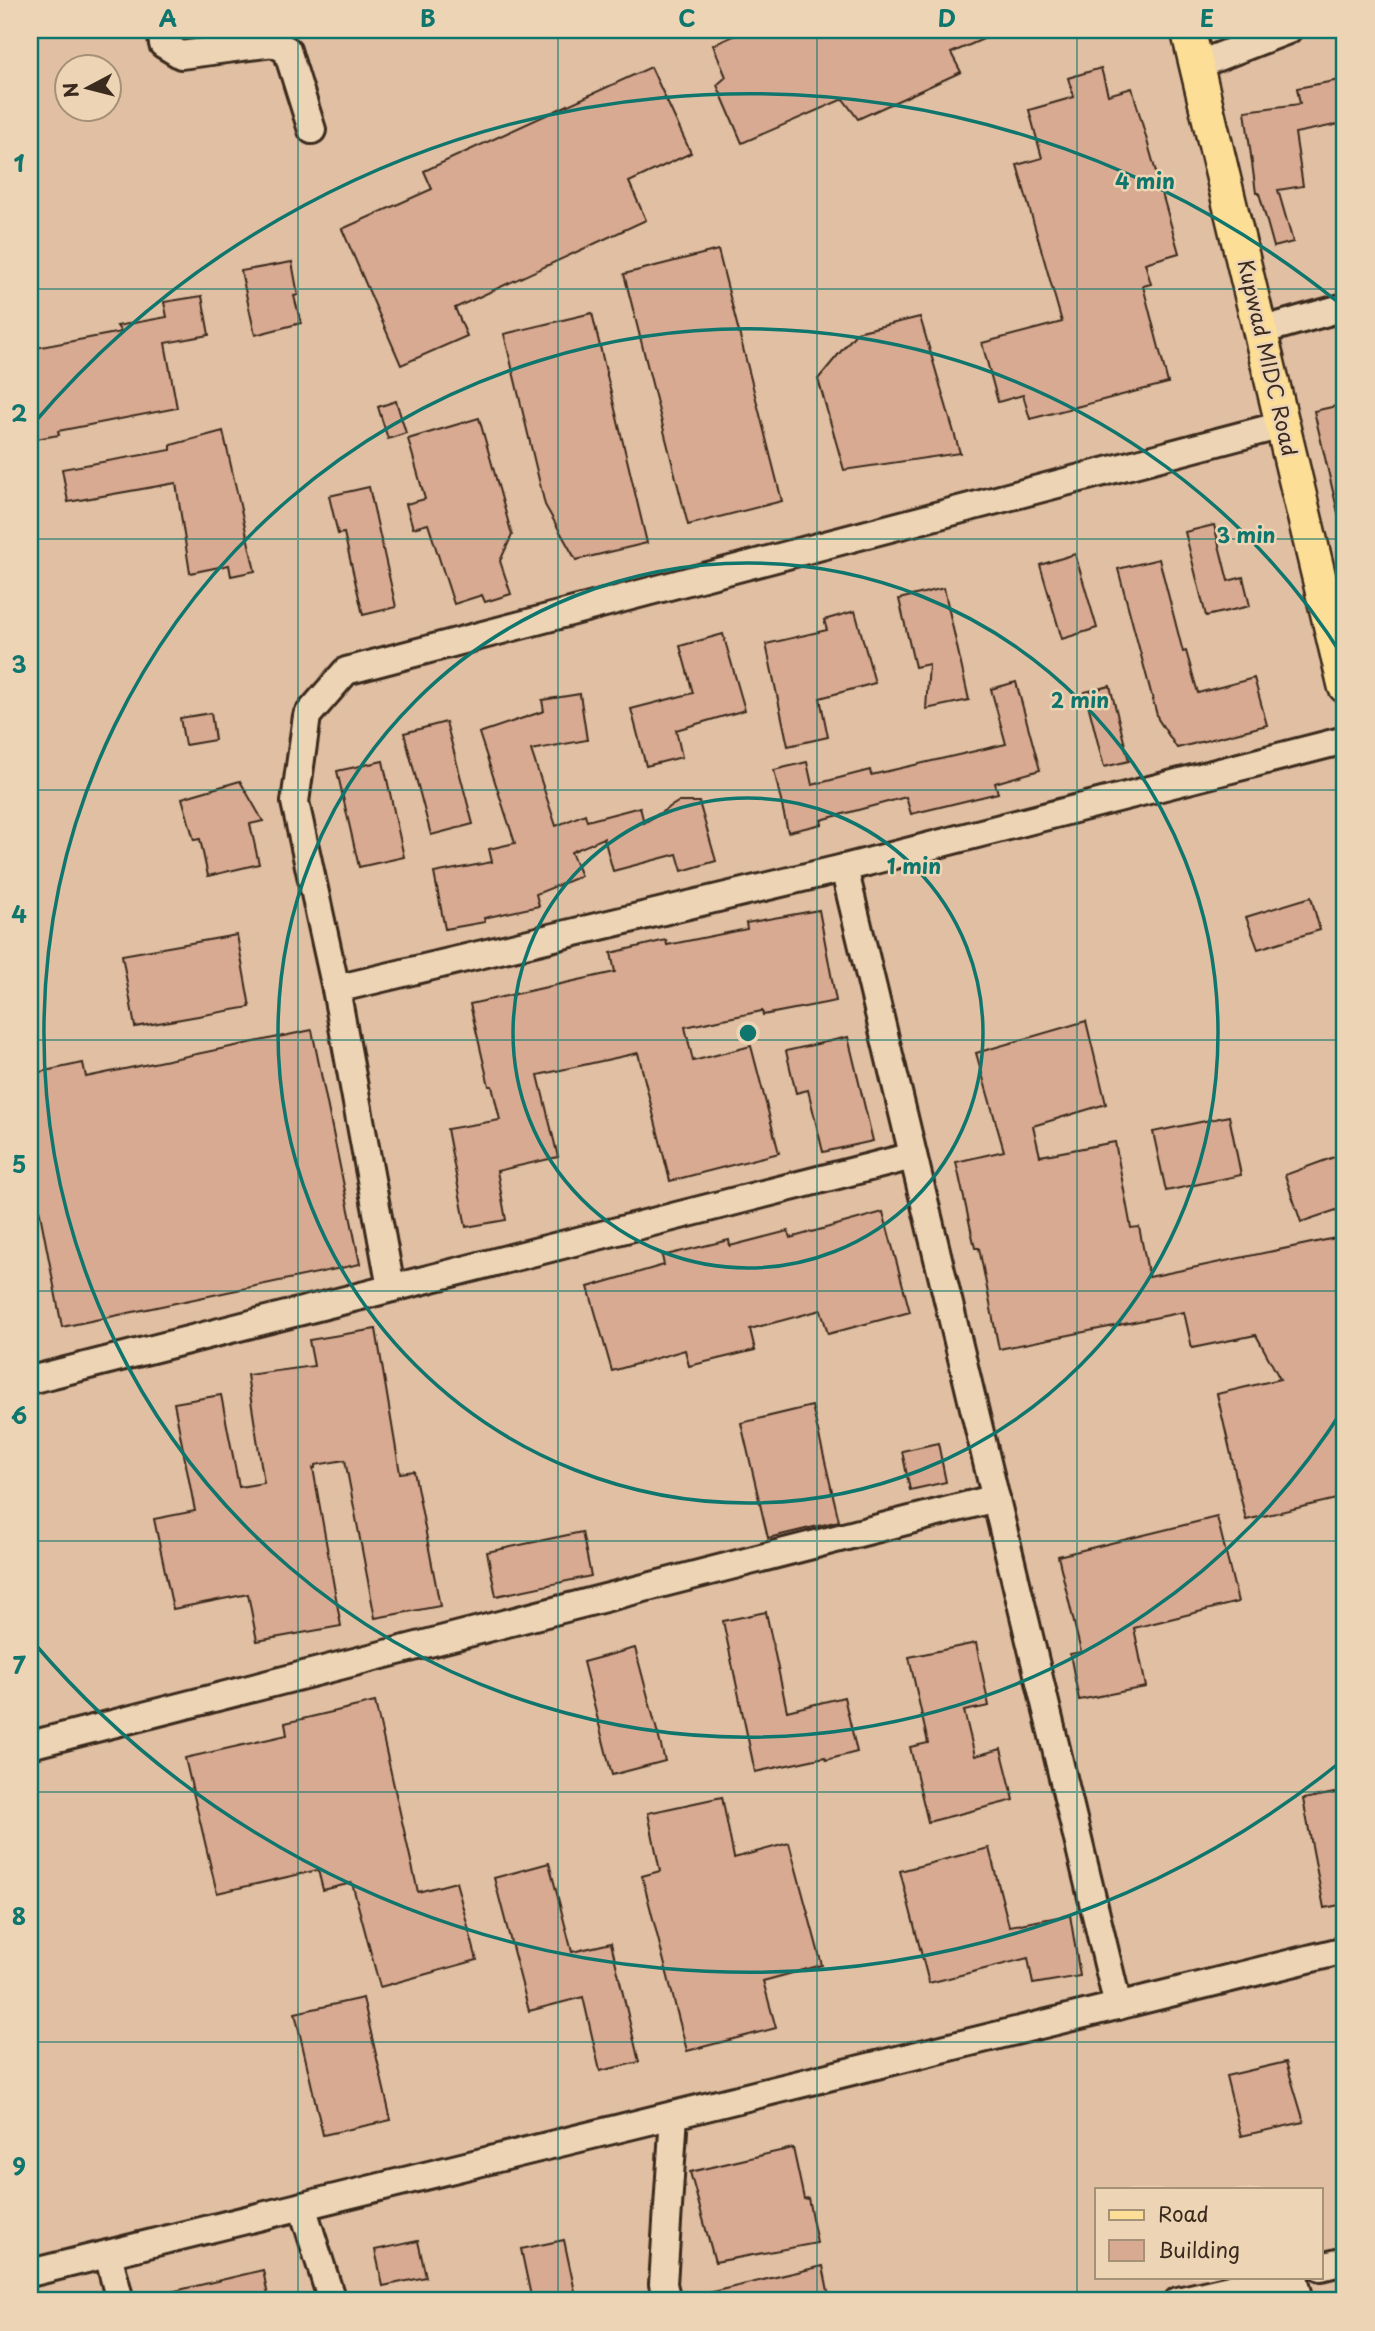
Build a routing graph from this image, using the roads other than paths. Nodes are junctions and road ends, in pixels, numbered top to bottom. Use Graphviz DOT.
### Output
graph roads {
  1 [pos="161,30"];
  2 [pos="1188,30"];
  3 [pos="1288,30"];
  4 [pos="1197,65"];
  5 [pos="312,130"];
  6 [pos="1345,307"];
  7 [pos="1260,331"];
  8 [pos="1282,425"];
  9 [pos="1345,686"];
  10 [pos="1345,740"];
  11 [pos="844,868"];
  12 [pos="336,989"];
  13 [pos="914,1156"];
  14 [pos="391,1288"];
  15 [pos="30,1380"];
  16 [pos="996,1498"];
  17 [pos="30,1745"];
  18 [pos="1345,1950"];
  19 [pos="1118,2006"];
  20 [pos="674,2115"];
  21 [pos="302,2206"];
  22 [pos="108,2254"];
  23 [pos="1345,2260"];
  24 [pos="1322,2267"];
  25 [pos="30,2273"];
  26 [pos="1278,2278"];
  27 [pos="1294,2278"];
  28 [pos="120,2301"];
  29 [pos="332,2301"];
  30 [pos="667,2301"];
  31 [pos="1178,2301"];
  32 [pos="1300,2301"];
  1 -- 5 [label="street"];
  2 -- 4 [label="main road, Kupwad MIDC Road"];
  3 -- 4 [label="street"];
  4 -- 7 [label="main road, Kupwad MIDC Road"];
  6 -- 7 [label="street"];
  7 -- 8 [label="main road, Kupwad MIDC Road"];
  8 -- 9 [label="main road, Kupwad MIDC Road"];
  8 -- 12 [label="street"];
  10 -- 11 [label="street"];
  11 -- 12 [label="street"];
  11 -- 13 [label="street"];
  12 -- 14 [label="street"];
  13 -- 14 [label="street"];
  13 -- 16 [label="street"];
  14 -- 15 [label="street"];
  16 -- 17 [label="street"];
  16 -- 19 [label="street"];
  18 -- 19 [label="street"];
  19 -- 20 [label="street"];
  20 -- 21 [label="street"];
  20 -- 30 [label="street"];
  21 -- 22 [label="street"];
  21 -- 29 [label="street"];
  22 -- 25 [label="street"];
  22 -- 28 [label="street"];
  23 -- 24 [label="street"];
  26 -- 31 [label="street"];
  27 -- 32 [label="street"];
}
